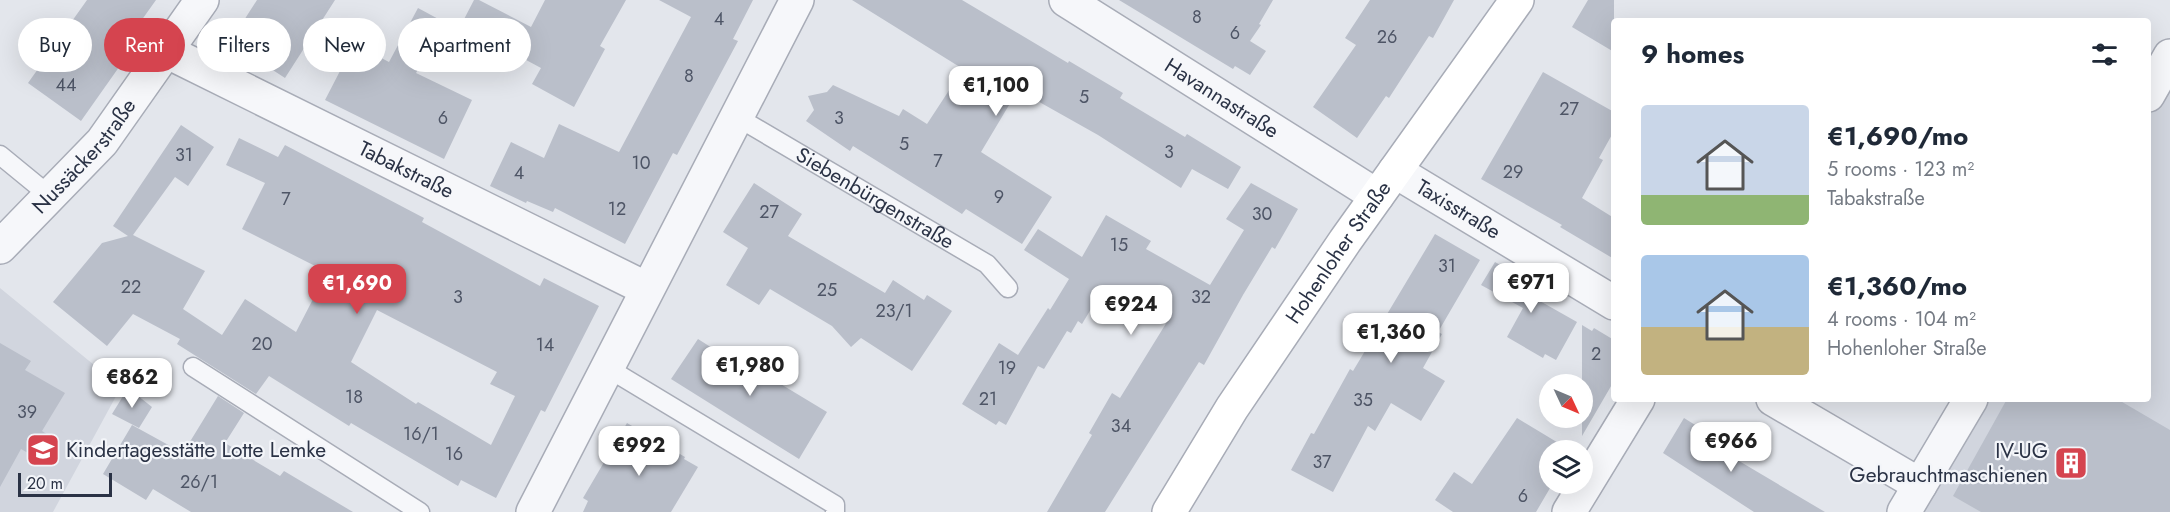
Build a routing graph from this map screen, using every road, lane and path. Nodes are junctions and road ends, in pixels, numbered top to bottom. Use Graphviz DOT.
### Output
graph roads {
  1 [pos="202,0"];
  2 [pos="797,0"];
  3 [pos="1066,0"];
  4 [pos="1517,0"];
  5 [pos="185,24"];
  6 [pos="2170,56"];
  7 [pos="185,60"];
  8 [pos="151,72"];
  9 [pos="2151,90"];
  10 [pos="737,117"];
  11 [pos="0,155"];
  12 [pos="1386,184"];
  13 [pos="50,196"];
  14 [pos="0,247"];
  15 [pos="1008,288"];
  16 [pos="647,289"];
  17 [pos="1611,301"];
  18 [pos="193,367"];
  19 [pos="606,367"];
  20 [pos="1636,402"];
  21 [pos="1777,402"];
  22 [pos="1969,402"];
  23 [pos="1912,499"];
  24 [pos="420,512"];
  25 [pos="533,512"];
  26 [pos="835,512"];
  27 [pos="1169,512"];
  28 [pos="1569,512"];
  1 -- 5 [label="street, Nussäckerstraße"];
  2 -- 10 [label="street"];
  3 -- 12 [label="street, Havannastraße"];
  4 -- 12 [label="street, Hohenloher Straße"];
  6 -- 9 [label="street"];
  7 -- 16 [label="street, Tabakstraße"];
  8 -- 13 [label="street, Nussäckerstraße"];
  10 -- 15 [label="lane, Siebenbürgenstraße"];
  10 -- 16 [label="street"];
  11 -- 13 [label="lane"];
  12 -- 17 [label="street, Taxisstraße"];
  12 -- 27 [label="street, Hohenloher Straße"];
  13 -- 14 [label="street, Nussäckerstraße"];
  16 -- 19 [label="street"];
  18 -- 24 [label="lane"];
  19 -- 25 [label="street"];
  19 -- 26 [label="lane"];
  20 -- 28 [label="street"];
  21 -- 23 [label="street"];
  22 -- 23 [label="street"];
}
